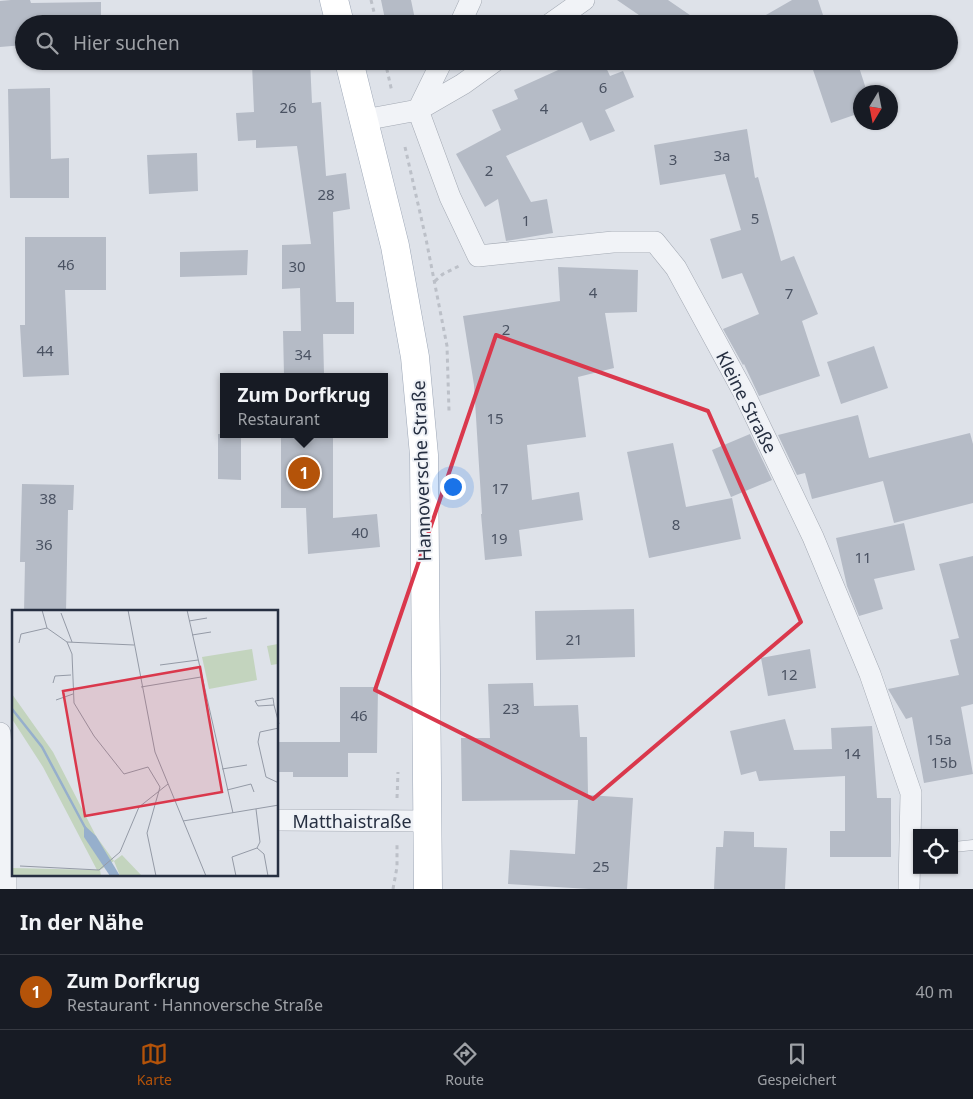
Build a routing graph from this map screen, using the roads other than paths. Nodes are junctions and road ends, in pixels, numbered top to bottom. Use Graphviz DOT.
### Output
graph roads {
  1 [pos="334,0"];
  2 [pos="471,0"];
  3 [pos="584,0"];
  4 [pos="338,15"];
  5 [pos="464,15"];
  6 [pos="563,15"];
  7 [pos="351,70"];
  8 [pos="438,70"];
  9 [pos="482,70"];
  10 [pos="418,110"];
  11 [pos="364,120"];
  12 [pos="0,733"];
  13 [pos="10,815"];
  14 [pos="279,820"];
  15 [pos="427,821"];
  16 [pos="973,845"];
  17 [pos="958,847"];
  18 [pos="913,851"];
  19 [pos="6,889"];
  20 [pos="428,889"];
  21 [pos="909,889"];
  1 -- 4 [label="main road"];
  2 -- 5 [label="street"];
  3 -- 6 [label="street"];
  7 -- 11 [label="main road, Hannoversche Straße"];
  8 -- 10 [label="street"];
  9 -- 10 [label="street"];
  10 -- 11 [label="street"];
  10 -- 18 [label="street, Kleine Straße"];
  11 -- 15 [label="main road, Hannoversche Straße"];
  12 -- 13 [label="street"];
  13 -- 19 [label="street"];
  14 -- 15 [label="street, Matthaistraße"];
  15 -- 20 [label="main road, Hannoversche Straße"];
  16 -- 17 [label="lane"];
  18 -- 21 [label="street, Kleine Straße"];
}
